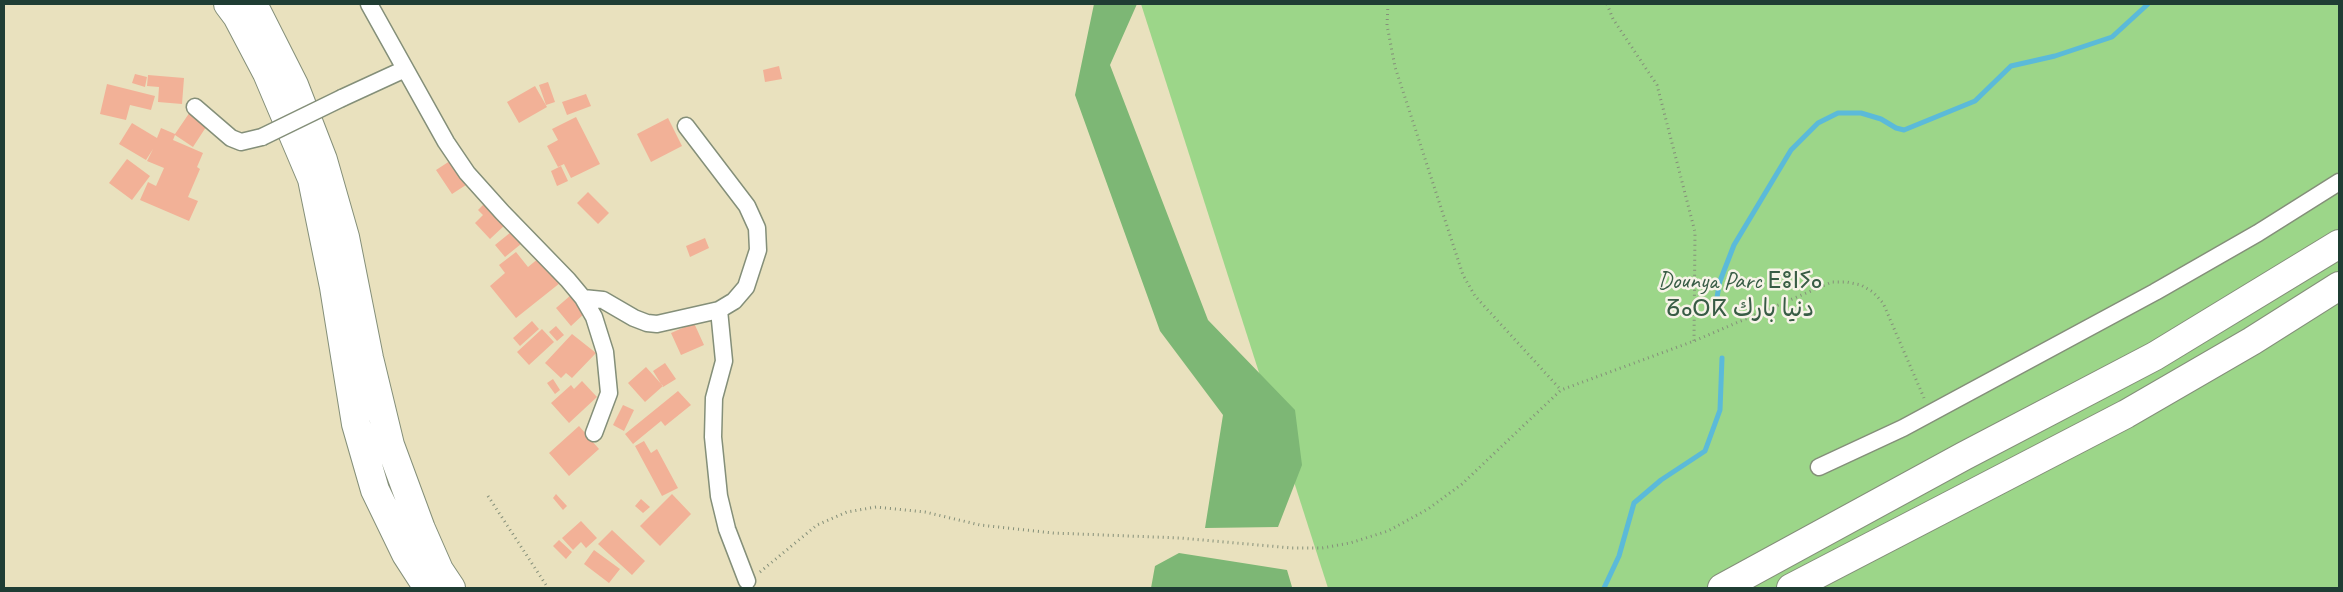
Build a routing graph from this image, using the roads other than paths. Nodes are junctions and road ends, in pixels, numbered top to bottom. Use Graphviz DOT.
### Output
graph roads {
  1 [pos="228,4"];
  2 [pos="253,4"];
  3 [pos="368,4"];
  4 [pos="406,69"];
  5 [pos="195,107"];
  6 [pos="686,126"];
  7 [pos="2339,182"];
  8 [pos="2339,244"];
  9 [pos="2339,286"];
  10 [pos="583,298"];
  11 [pos="719,310"];
  12 [pos="594,433"];
  13 [pos="1819,467"];
  14 [pos="747,581"];
  15 [pos="428,588"];
  16 [pos="450,588"];
  17 [pos="1722,588"];
  18 [pos="1791,588"];
  1 -- 15 [label="highway"];
  2 -- 16 [label="highway"];
  3 -- 4 [label="street"];
  4 -- 5 [label="street, bridge"];
  4 -- 10 [label="street"];
  6 -- 11 [label="street"];
  7 -- 13 [label="street"];
  8 -- 17 [label="highway"];
  9 -- 18 [label="highway"];
  10 -- 11 [label="street"];
  10 -- 12 [label="street"];
  11 -- 14 [label="street"];
}
